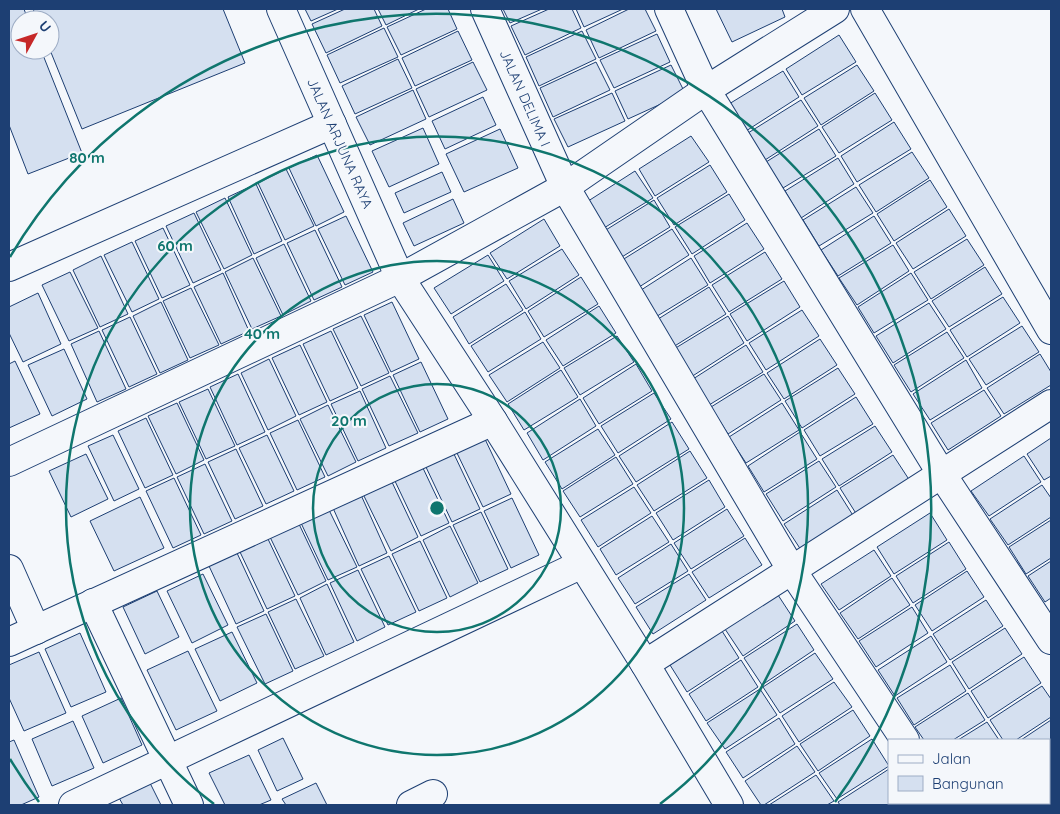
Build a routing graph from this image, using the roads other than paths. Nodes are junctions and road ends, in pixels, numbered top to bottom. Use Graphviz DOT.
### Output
graph roads {
  1 [pos="281,9"];
  2 [pos="485,9"];
  3 [pos="669,9"];
  4 [pos="835,9"];
  5 [pos="865,9"];
  6 [pos="706,90"];
  7 [pos="332,124"];
  8 [pos="565,187"];
  9 [pos="9,267"];
  10 [pos="400,278"];
  11 [pos="1051,330"];
  12 [pos="1051,404"];
  13 [pos="493,421"];
  14 [pos="9,462"];
  15 [pos="942,473"];
  16 [pos="582,564"];
  17 [pos="9,569"];
  18 [pos="791,569"];
  19 [pos="93,603"];
  20 [pos="36,630"];
  21 [pos="1051,640"];
  22 [pos="9,642"];
  23 [pos="645,664"];
  24 [pos="904,739"];
  25 [pos="167,760"];
  26 [pos="73,805"];
  27 [pos="189,805"];
  28 [pos="729,805"];
  1 -- 7 [label="street, JALAN ARJUNA RAYA"];
  2 -- 8 [label="street, JALAN DELIMA I"];
  3 -- 6 [label="street"];
  4 -- 6 [label="street"];
  5 -- 11 [label="street"];
  6 -- 8 [label="street"];
  6 -- 15 [label="street"];
  7 -- 9 [label="street"];
  7 -- 10 [label="street, JALAN ARJUNA RAYA"];
  8 -- 10 [label="street"];
  8 -- 18 [label="street, JALAN DELIMA I"];
  10 -- 13 [label="street, JALAN ARJUNA RAYA"];
  10 -- 14 [label="street"];
  12 -- 15 [label="street"];
  13 -- 16 [label="street, JALAN ARJUNA RAYA"];
  13 -- 19 [label="street"];
  15 -- 18 [label="street"];
  15 -- 21 [label="street"];
  16 -- 23 [label="street, JALAN ARJUNA RAYA"];
  16 -- 25 [label="street"];
  17 -- 20 [label="street"];
  18 -- 23 [label="street"];
  18 -- 24 [label="street, JALAN DELIMA I"];
  19 -- 20 [label="street"];
  19 -- 25 [label="street"];
  20 -- 22 [label="street"];
  23 -- 28 [label="street, JALAN ARJUNA RAYA"];
  25 -- 26 [label="street"];
  25 -- 27 [label="street"];
}
